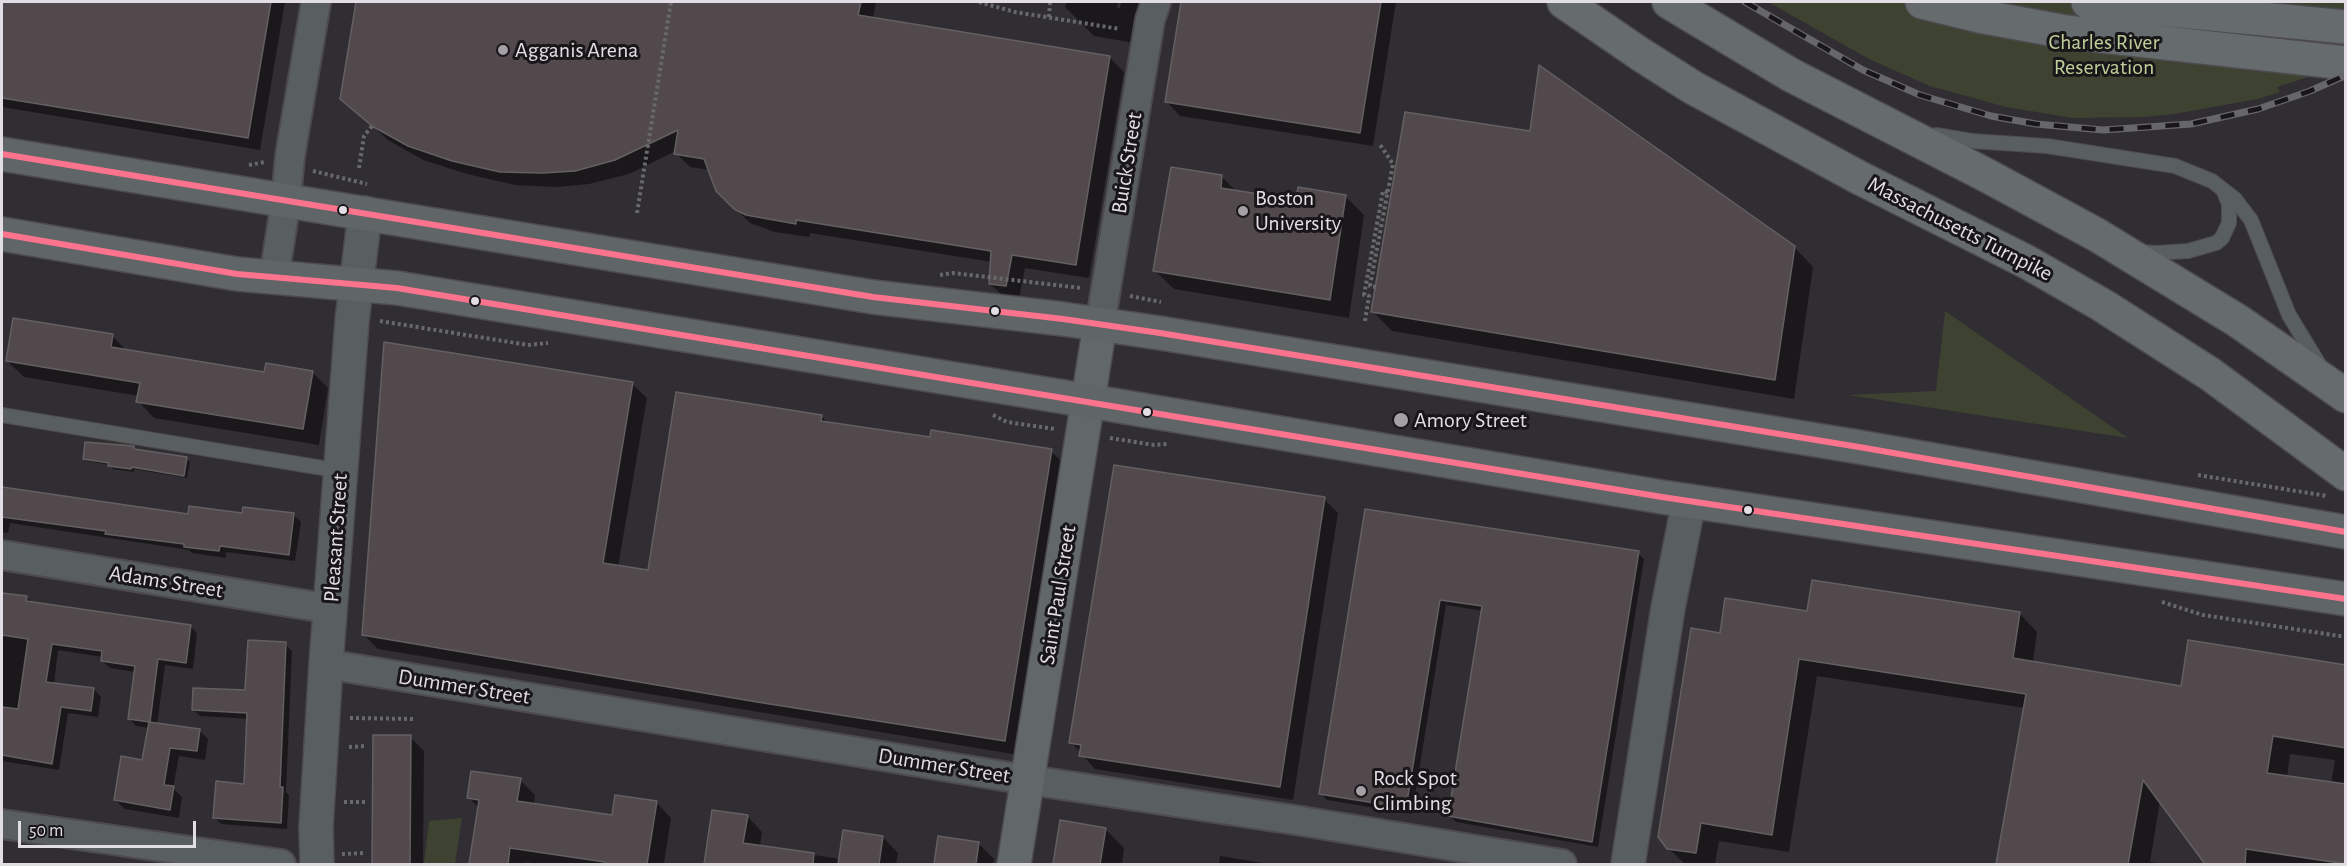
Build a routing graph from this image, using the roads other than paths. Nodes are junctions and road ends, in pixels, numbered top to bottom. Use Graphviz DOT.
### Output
graph roads {
  1 [pos="316,2"];
  2 [pos="1156,2"];
  3 [pos="1564,2"];
  4 [pos="1669,2"];
  5 [pos="1688,2"];
  6 [pos="1922,2"];
  7 [pos="2088,2"];
  8 [pos="2346,27"];
  9 [pos="2346,63"];
  10 [pos="2,154"];
  11 [pos="2222,187"];
  12 [pos="286,200"];
  13 [pos="365,213"];
  14 [pos="2,234"];
  15 [pos="2119,248"];
  16 [pos="274,278"];
  17 [pos="356,285"];
  18 [pos="1100,325"];
  19 [pos="2345,396"];
  20 [pos="1089,401"];
  21 [pos="2,415"];
  22 [pos="341,471"];
  23 [pos="2340,485"];
  24 [pos="1689,501"];
  25 [pos="2346,532"];
  26 [pos="2,555"];
  27 [pos="2346,599"];
  28 [pos="331,609"];
  29 [pos="326,664"];
  30 [pos="1028,780"];
  31 [pos="2,824"];
  32 [pos="326,859"];
  33 [pos="281,864"];
  34 [pos="1014,864"];
  35 [pos="1562,864"];
  36 [pos="1628,864"];
  1 -- 12 [label="street"];
  2 -- 18 [label="street, Buick Street"];
  3 -- 23 [label="highway, Massachusetts Turnpike"];
  4 -- 15 [label="highway"];
  5 -- 11 [label="lane"];
  6 -- 9 [label="highway"];
  7 -- 8 [label="highway"];
  10 -- 12 [label="main road"];
  11 -- 15 [label="lane"];
  11 -- 19 [label="lane"];
  12 -- 13 [label="main road"];
  12 -- 16 [label="street"];
  13 -- 17 [label="street, Pleasant Street"];
  13 -- 18 [label="main road"];
  14 -- 16 [label="main road"];
  15 -- 19 [label="highway"];
  16 -- 17 [label="main road"];
  17 -- 20 [label="main road"];
  17 -- 22 [label="street, Pleasant Street"];
  18 -- 20 [label="main road, Saint Paul Street"];
  18 -- 25 [label="main road"];
  20 -- 24 [label="main road"];
  20 -- 30 [label="main road, Saint Paul Street"];
  21 -- 22 [label="lane"];
  22 -- 28 [label="street, Pleasant Street"];
  24 -- 27 [label="main road"];
  24 -- 36 [label="street"];
  26 -- 28 [label="street, Adams Street"];
  28 -- 29 [label="street, Pleasant Street"];
  29 -- 30 [label="street, Dummer Street"];
  29 -- 32 [label="street, Pleasant Street"];
  30 -- 34 [label="main road, Saint Paul Street"];
  30 -- 35 [label="street, Dummer Street"];
  31 -- 33 [label="street"];
}
